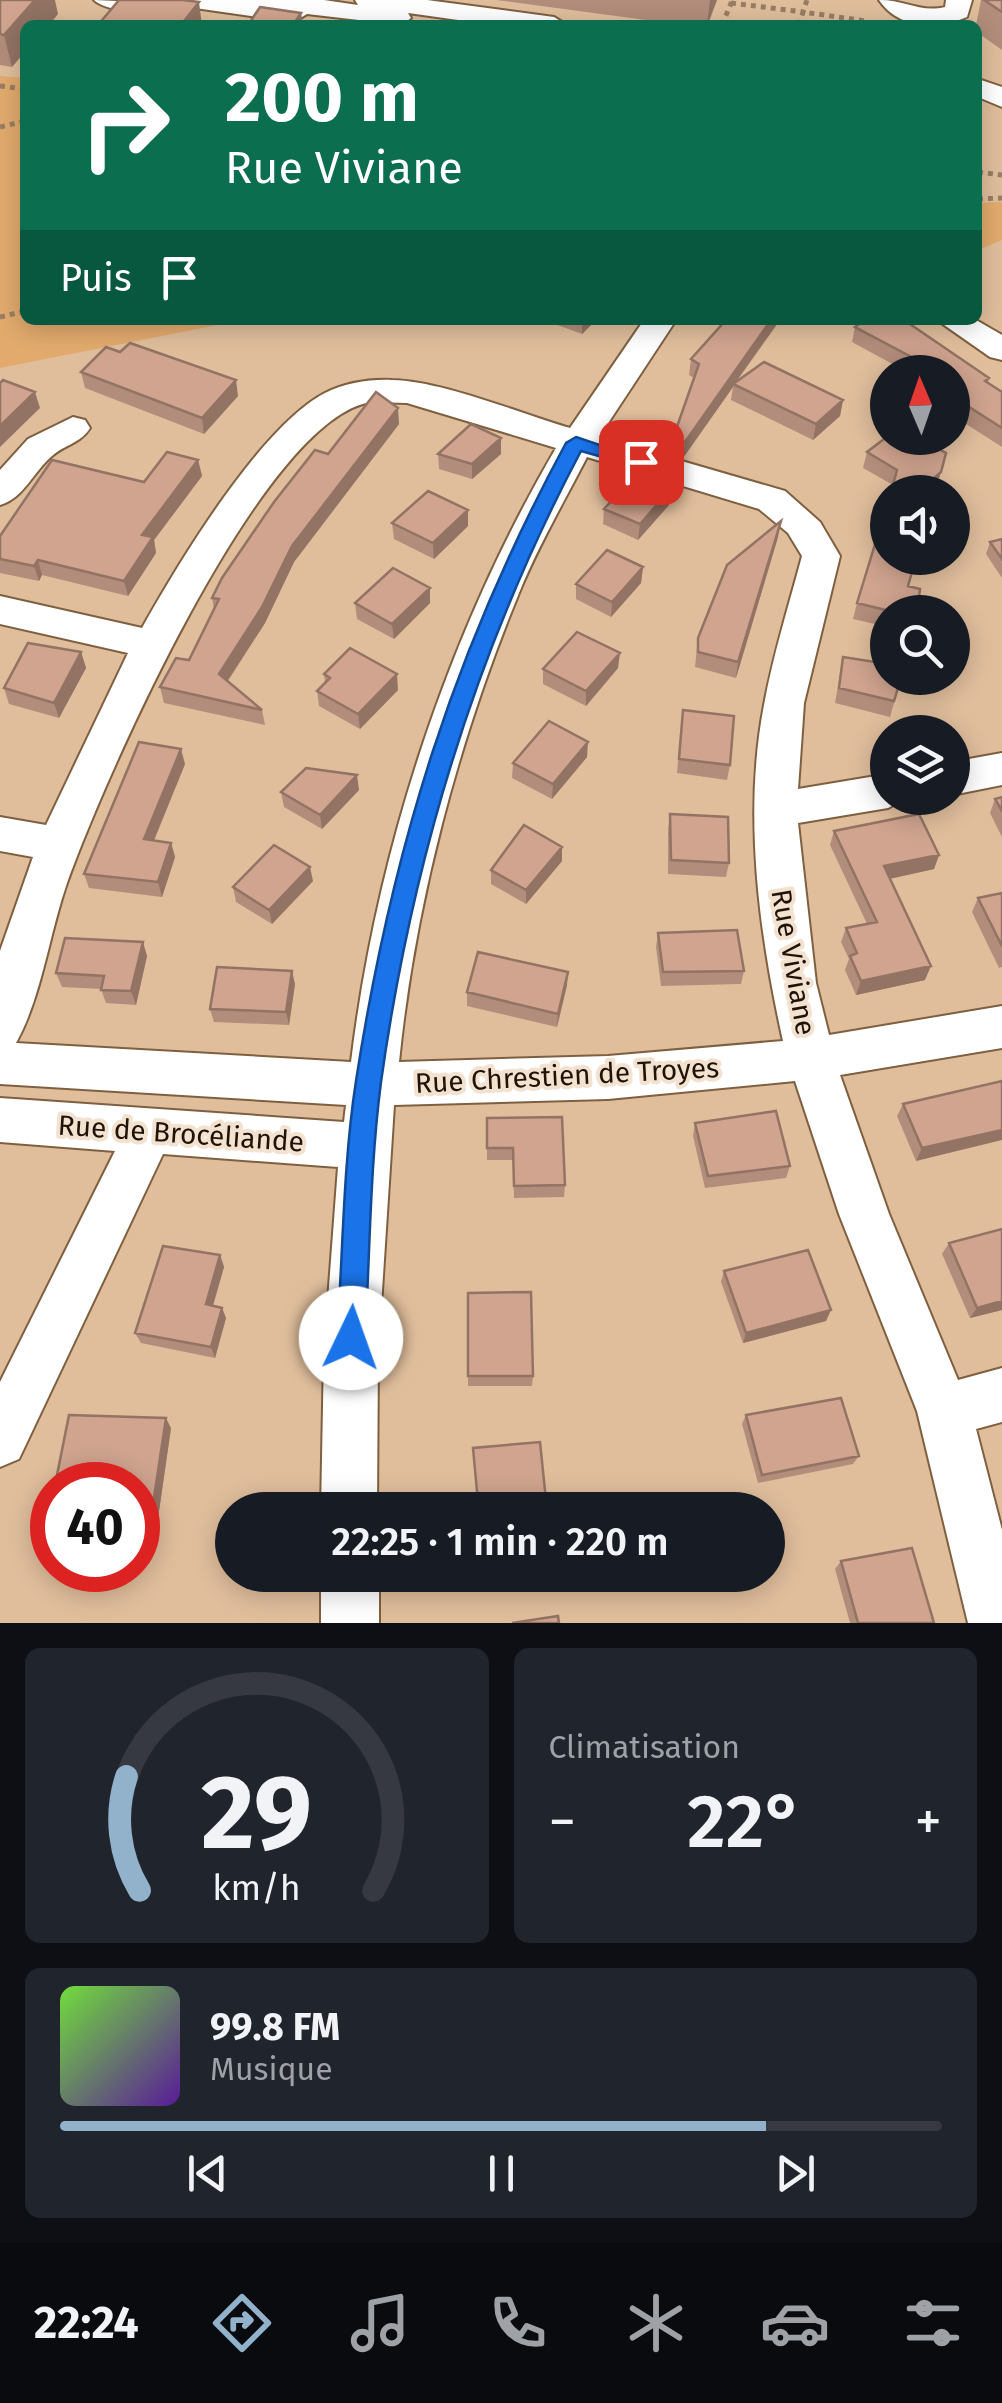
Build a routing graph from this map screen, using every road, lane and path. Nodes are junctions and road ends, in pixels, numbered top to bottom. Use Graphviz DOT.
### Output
graph roads {
  1 [pos="107,0"];
  2 [pos="195,0"];
  3 [pos="264,0"];
  4 [pos="368,0"];
  5 [pos="807,0"];
  6 [pos="959,0"];
  7 [pos="732,2"];
  8 [pos="512,9"];
  9 [pos="804,12"];
  10 [pos="918,12"];
  11 [pos="248,20"];
  12 [pos="340,20"];
  13 [pos="411,20"];
  14 [pos="541,20"];
  15 [pos="801,20"];
  16 [pos="866,20"];
  17 [pos="657,325"];
  18 [pos="961,325"];
  19 [pos="1002,350"];
  20 [pos="73,428"];
  21 [pos="576,443"];
  22 [pos="0,493"];
  23 [pos="0,610"];
  24 [pos="148,644"];
  25 [pos="1002,769"];
  26 [pos="970,775"];
  27 [pos="870,794"];
  28 [pos="776,810"];
  29 [pos="0,834"];
  30 [pos="56,844"];
  31 [pos="1002,1027"];
  32 [pos="0,1028"];
  33 [pos="811,1059"];
  34 [pos="0,1063"];
  35 [pos="368,1084"];
  36 [pos="0,1120"];
  37 [pos="150,1130"];
  38 [pos="362,1146"];
  39 [pos="1002,1395"];
  40 [pos="944,1410"];
  41 [pos="0,1440"];
  42 [pos="349,1492"];
  43 [pos="350,1592"];
  44 [pos="350,1623"];
  45 [pos="997,1623"];
  1 -- 11 [label="street"];
  2 -- 12 [label="street"];
  3 -- 13 [label="street"];
  4 -- 8 [label="street"];
  5 -- 9 [label="path"];
  6 -- 10 [label="street"];
  7 -- 9 [label="path"];
  8 -- 14 [label="street"];
  9 -- 15 [label="path"];
  9 -- 16 [label="path"];
  17 -- 21 [label="street"];
  18 -- 19 [label="street"];
  20 -- 22 [label="street"];
  21 -- 24 [label="street, Rue Viviane"];
  21 -- 28 [label="street, Rue Viviane"];
  21 -- 35 [label="street"];
  23 -- 24 [label="street"];
  24 -- 30 [label="street, Rue Viviane"];
  25 -- 26 [label="street"];
  27 -- 28 [label="street"];
  28 -- 33 [label="street, Rue Viviane"];
  29 -- 30 [label="street"];
  30 -- 32 [label="street, Rue Viviane"];
  31 -- 33 [label="street, Rue Chrestien de Troyes"];
  33 -- 35 [label="street, Rue Chrestien de Troyes"];
  33 -- 40 [label="street, Rue Viviane"];
  34 -- 35 [label="street, Rue Chrestien de Troyes"];
  35 -- 38 [label="street"];
  36 -- 37 [label="street, Rue de Brocéliande"];
  37 -- 38 [label="street, Rue de Brocéliande"];
  37 -- 41 [label="street"];
  38 -- 42 [label="street"];
  39 -- 40 [label="street"];
  40 -- 45 [label="street, Rue Viviane"];
  43 -- 44 [label="street"];
}
